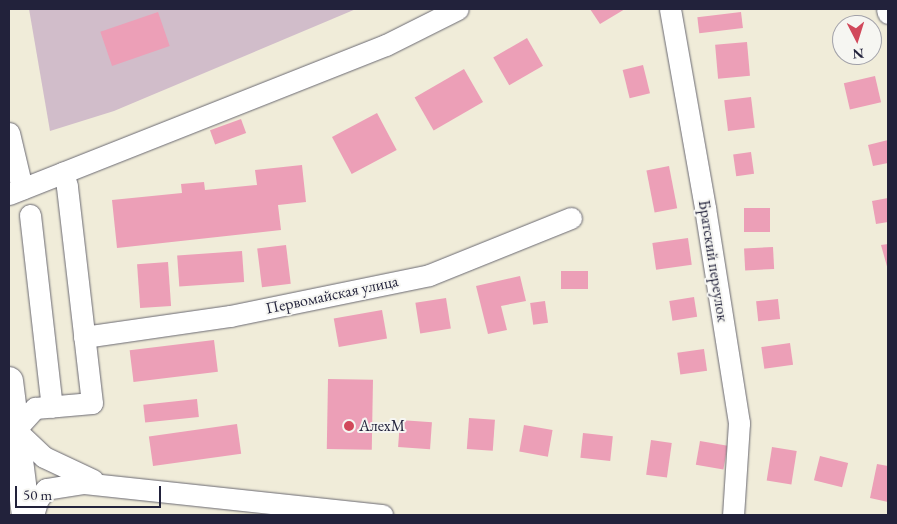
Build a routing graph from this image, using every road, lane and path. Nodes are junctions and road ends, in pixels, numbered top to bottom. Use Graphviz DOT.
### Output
graph roads {
  1 [pos="458,9"];
  2 [pos="670,9"];
  3 [pos="887,9"];
  4 [pos="888,13"];
  5 [pos="9,133"];
  6 [pos="63,173"];
  7 [pos="15,191"];
  8 [pos="9,210"];
  9 [pos="30,215"];
  10 [pos="571,218"];
  11 [pos="84,337"];
  12 [pos="9,381"];
  13 [pos="52,407"];
  14 [pos="12,427"];
  15 [pos="106,485"];
  16 [pos="9,498"];
  17 [pos="15,515"];
  18 [pos="26,515"];
  19 [pos="33,515"];
  20 [pos="382,515"];
  21 [pos="733,515"];
  1 -- 6 [label="street"];
  2 -- 21 [label="street, Братский переулок"];
  3 -- 4 [label="street"];
  5 -- 7 [label="street"];
  6 -- 7 [label="street"];
  6 -- 11 [label="street"];
  7 -- 8 [label="street"];
  9 -- 13 [label="street"];
  10 -- 11 [label="street, Первомайская улица"];
  11 -- 13 [label="street"];
  12 -- 14 [label="street"];
  13 -- 14 [label="street"];
  14 -- 15 [label="street"];
  14 -- 18 [label="street"];
  15 -- 19 [label="street"];
  15 -- 20 [label="street"];
  16 -- 17 [label="street"];
}
